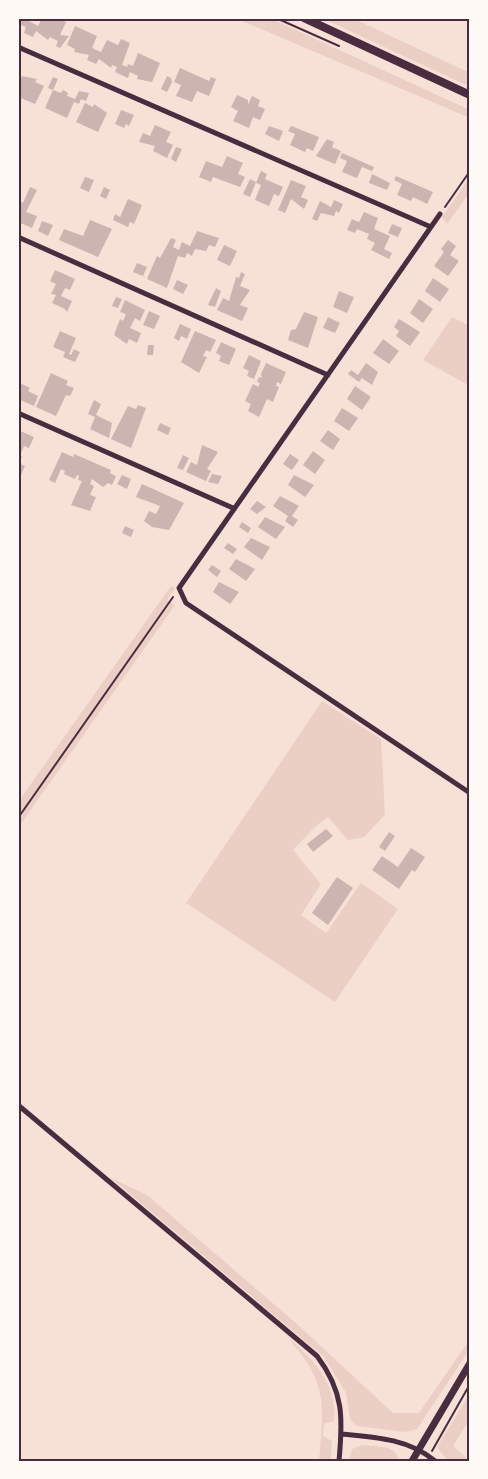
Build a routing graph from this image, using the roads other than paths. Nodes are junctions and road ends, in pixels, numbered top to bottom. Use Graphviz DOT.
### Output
graph roads {
  1 [pos="304,18"];
  2 [pos="18,47"];
  3 [pos="470,95"];
  4 [pos="440,214"];
  5 [pos="431,227"];
  6 [pos="18,237"];
  7 [pos="328,375"];
  8 [pos="18,414"];
  9 [pos="233,508"];
  10 [pos="470,793"];
  11 [pos="18,1105"];
  12 [pos="470,1363"];
  13 [pos="342,1434"];
  14 [pos="418,1450"];
  15 [pos="339,1461"];
  16 [pos="412,1461"];
  17 [pos="435,1461"];
  1 -- 3 [label="main road"];
  2 -- 5 [label="street"];
  4 -- 5 [label="street"];
  5 -- 7 [label="street"];
  6 -- 7 [label="street"];
  7 -- 9 [label="street"];
  8 -- 9 [label="street"];
  9 -- 10 [label="street"];
  11 -- 13 [label="street"];
  12 -- 14 [label="street"];
  13 -- 14 [label="street"];
  13 -- 15 [label="street"];
  14 -- 16 [label="street"];
  14 -- 17 [label="street"];
}
